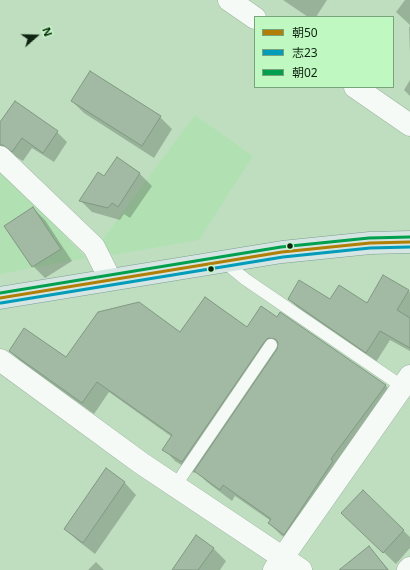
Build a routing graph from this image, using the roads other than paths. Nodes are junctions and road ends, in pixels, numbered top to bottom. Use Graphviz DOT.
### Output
graph roads {
  1 [pos="229,0"];
  2 [pos="254,17"];
  3 [pos="356,88"];
  4 [pos="410,125"];
  5 [pos="0,157"];
  6 [pos="410,242"];
  7 [pos="222,260"];
  8 [pos="110,279"];
  9 [pos="0,298"];
  10 [pos="271,345"];
  11 [pos="0,360"];
  12 [pos="406,382"];
  13 [pos="175,486"];
  14 [pos="278,564"];
  15 [pos="301,570"];
  1 -- 2 [label="street"];
  3 -- 4 [label="street"];
  5 -- 8 [label="street"];
  6 -- 7 [label="main road"];
  7 -- 8 [label="main road"];
  7 -- 12 [label="lane"];
  8 -- 9 [label="main road"];
  10 -- 13 [label="lane"];
  11 -- 13 [label="street"];
  12 -- 14 [label="street"];
  13 -- 14 [label="street"];
  14 -- 15 [label="street"];
}
